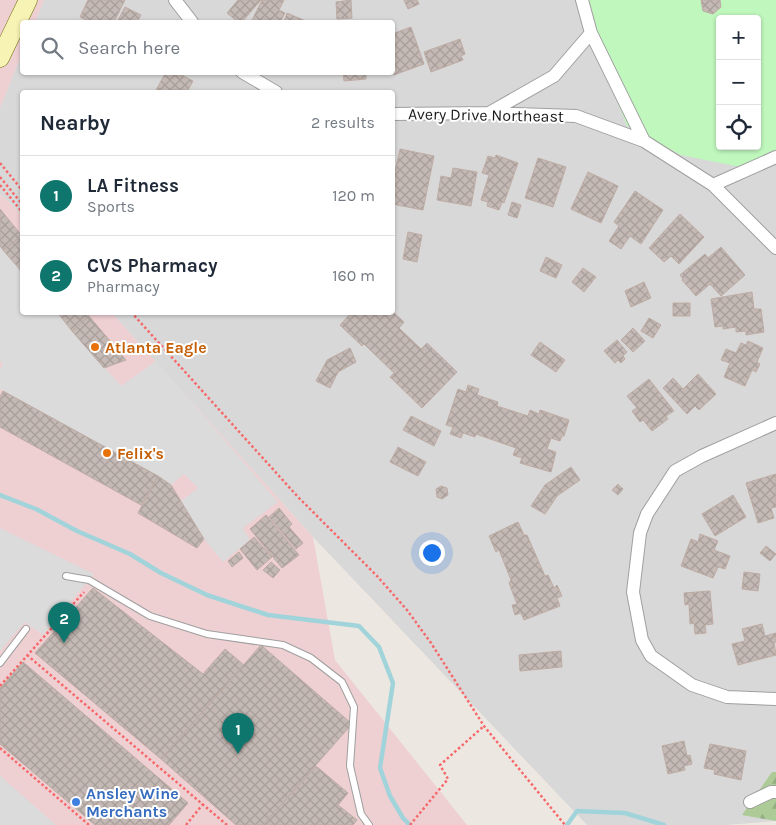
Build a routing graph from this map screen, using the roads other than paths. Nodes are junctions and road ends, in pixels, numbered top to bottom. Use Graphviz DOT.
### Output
graph roads {
  1 [pos="28,0"];
  2 [pos="175,0"];
  3 [pos="582,0"];
  4 [pos="190,20"];
  5 [pos="592,33"];
  6 [pos="0,58"];
  7 [pos="247,75"];
  8 [pos="273,90"];
  9 [pos="489,113"];
  10 [pos="395,114"];
  11 [pos="644,141"];
  12 [pos="776,158"];
  13 [pos="713,185"];
  14 [pos="776,248"];
  15 [pos="776,424"];
  16 [pos="66,576"];
  17 [pos="26,629"];
  18 [pos="0,663"];
  19 [pos="776,699"];
  20 [pos="776,792"];
  21 [pos="750,802"];
  22 [pos="369,825"];
  1 -- 6 [label="main road"];
  2 -- 4 [label="street"];
  3 -- 5 [label="street"];
  5 -- 9 [label="street"];
  5 -- 11 [label="street"];
  7 -- 8 [label="street"];
  9 -- 10 [label="street, Avery Drive Northeast"];
  9 -- 11 [label="street, Avery Drive Northeast"];
  11 -- 13 [label="street, Avery Drive Northeast"];
  12 -- 13 [label="street"];
  13 -- 14 [label="street, Avery Drive Northeast"];
  15 -- 19 [label="street"];
  16 -- 22 [label="lane"];
  17 -- 18 [label="lane"];
  20 -- 21 [label="street"];
}
